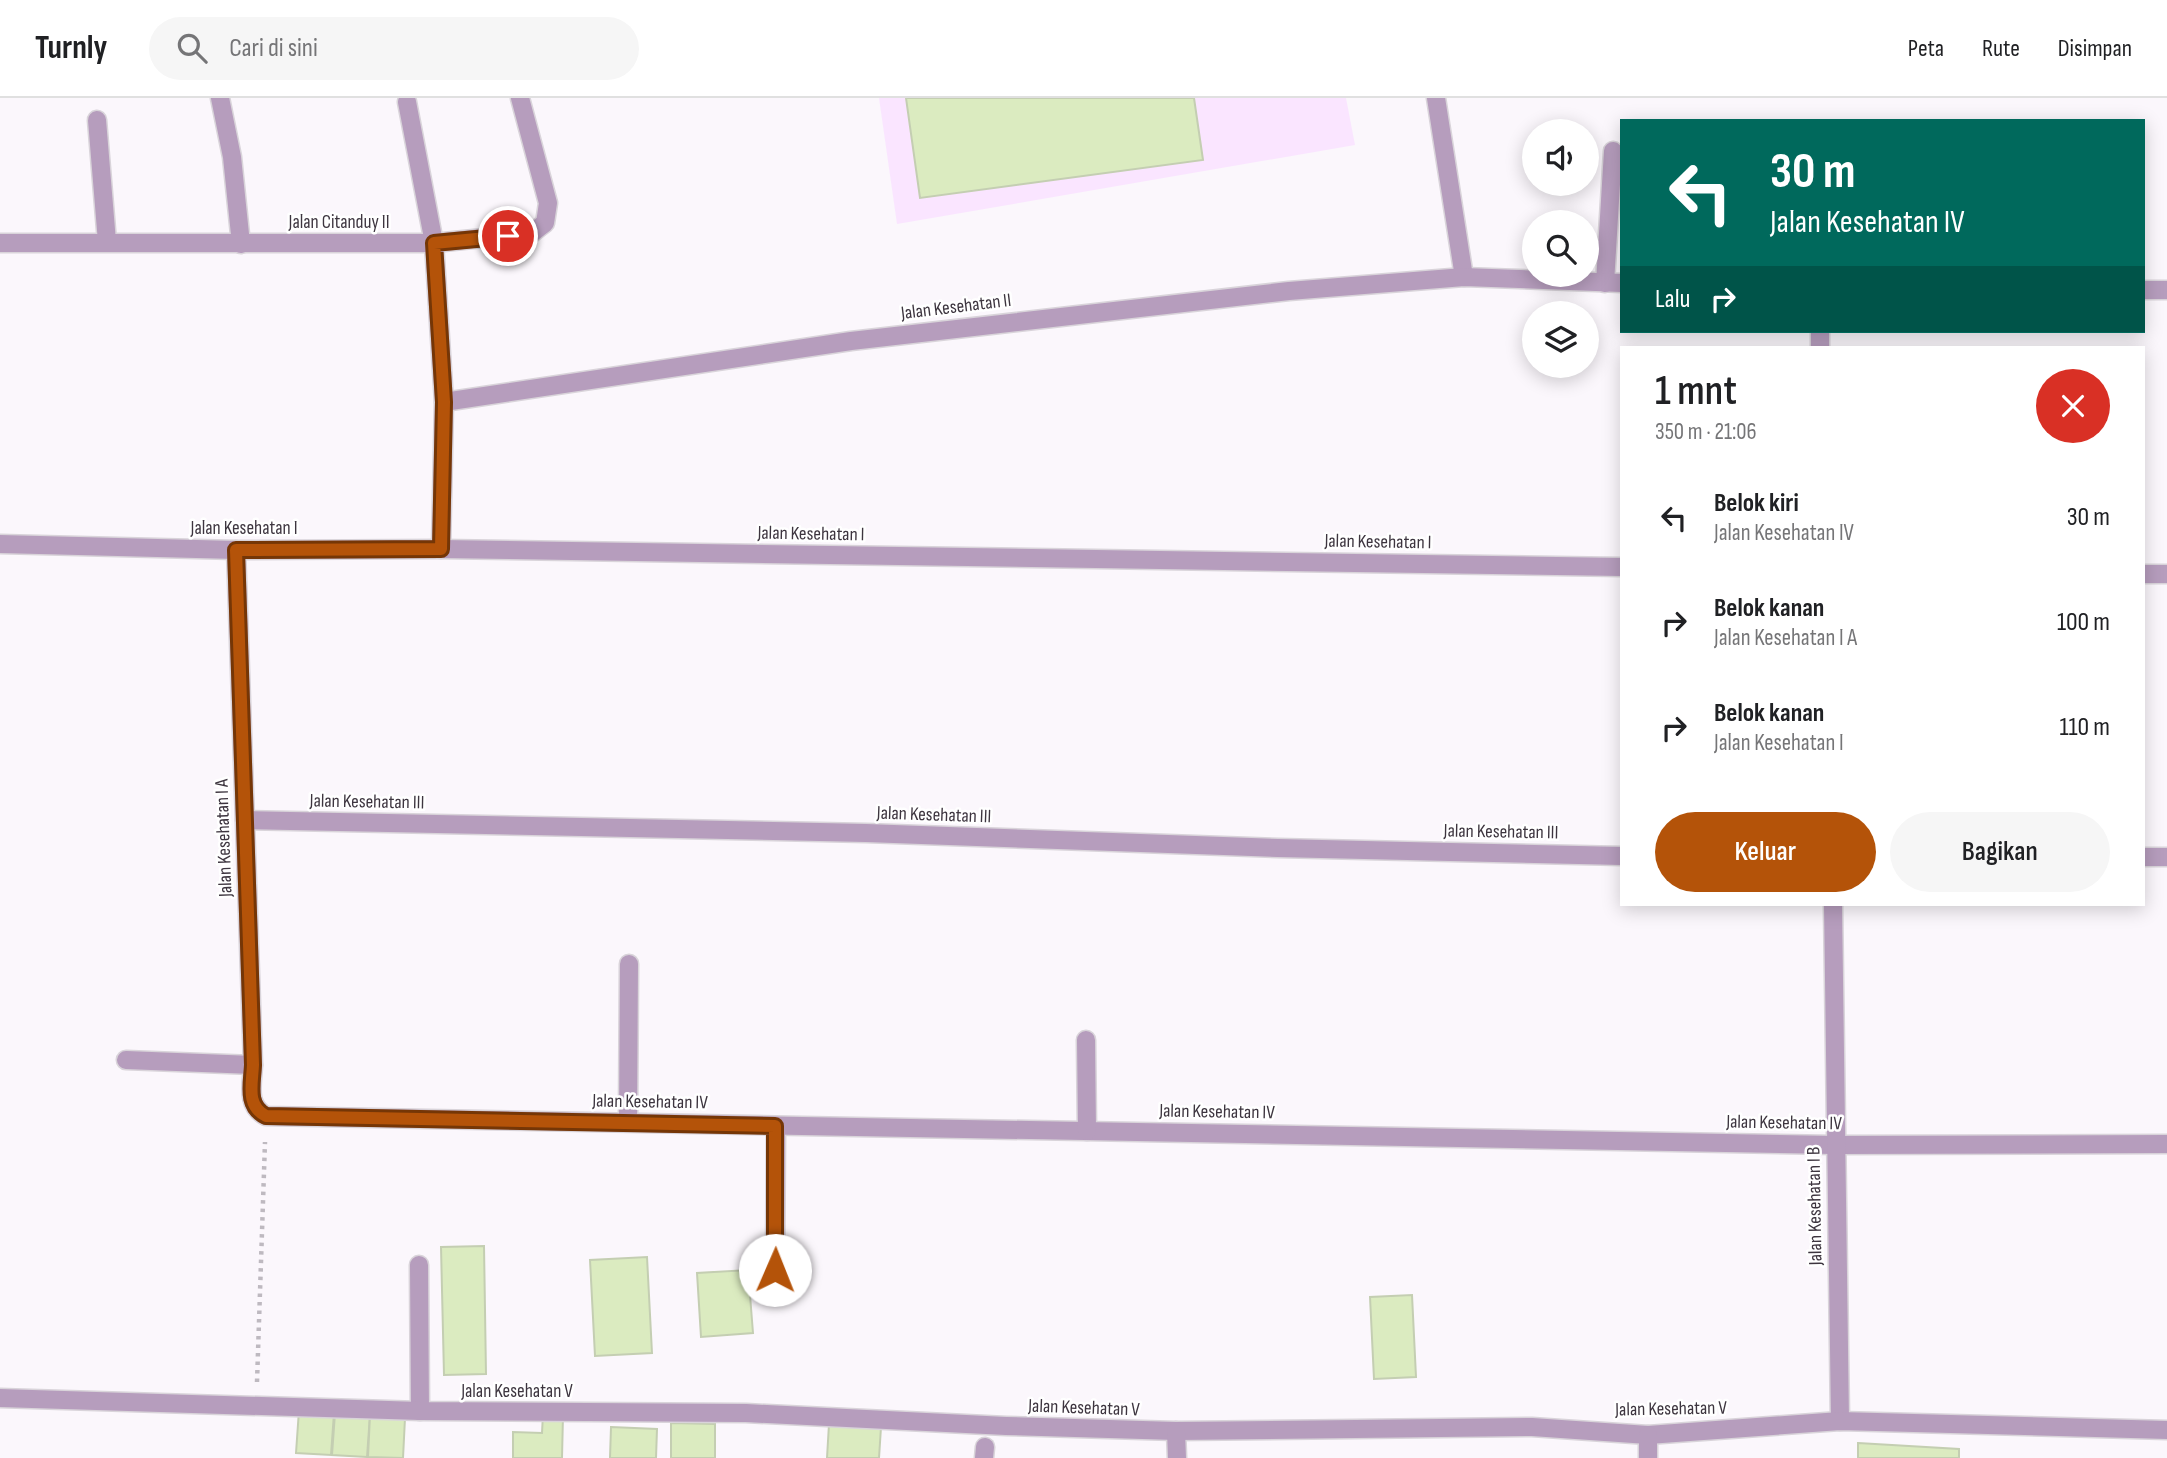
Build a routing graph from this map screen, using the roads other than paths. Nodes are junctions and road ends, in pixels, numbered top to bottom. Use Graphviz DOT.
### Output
graph roads {
  1 [pos="220,98"];
  2 [pos="520,98"];
  3 [pos="1436,98"];
  4 [pos="407,102"];
  5 [pos="97,120"];
  6 [pos="1613,151"];
  7 [pos="107,242"];
  8 [pos="0,243"];
  9 [pos="434,243"];
  10 [pos="241,244"];
  11 [pos="1464,277"];
  12 [pos="1614,283"];
  13 [pos="2145,290"];
  14 [pos="2167,290"];
  15 [pos="444,402"];
  16 [pos="0,544"];
  17 [pos="441,549"];
  18 [pos="236,550"];
  19 [pos="1620,567"];
  20 [pos="2145,574"];
  21 [pos="2167,574"];
  22 [pos="245,820"];
  23 [pos="1620,856"];
  24 [pos="2145,857"];
  25 [pos="2167,857"];
  26 [pos="1833,906"];
  27 [pos="629,964"];
  28 [pos="1086,1040"];
  29 [pos="126,1060"];
  30 [pos="253,1065"];
  31 [pos="266,1116"];
  32 [pos="628,1122"];
  33 [pos="775,1126"];
  34 [pos="1087,1131"];
  35 [pos="2167,1144"];
  36 [pos="1834,1145"];
  37 [pos="419,1265"];
  38 [pos="775,1270"];
  39 [pos="0,1398"];
  40 [pos="420,1411"];
  41 [pos="1840,1421"];
  42 [pos="2167,1430"];
  43 [pos="1177,1431"];
  44 [pos="1648,1435"];
  45 [pos="1177,1458"];
  46 [pos="1648,1458"];
  1 -- 10 [label="street"];
  2 -- 9 [label="street, Jalan Citanduy II"];
  3 -- 11 [label="street"];
  4 -- 9 [label="street"];
  5 -- 7 [label="street"];
  6 -- 12 [label="street"];
  7 -- 8 [label="street, Jalan Citanduy II"];
  7 -- 10 [label="street, Jalan Citanduy II"];
  9 -- 10 [label="street, Jalan Citanduy II"];
  9 -- 15 [label="street"];
  11 -- 12 [label="street, Jalan Kesehatan II"];
  11 -- 15 [label="street, Jalan Kesehatan II"];
  13 -- 14 [label="street"];
  15 -- 17 [label="street"];
  16 -- 18 [label="street, Jalan Kesehatan I"];
  17 -- 18 [label="street, Jalan Kesehatan I"];
  17 -- 19 [label="street, Jalan Kesehatan I"];
  18 -- 22 [label="street, Jalan Kesehatan I A"];
  20 -- 21 [label="street"];
  22 -- 23 [label="street, Jalan Kesehatan III"];
  22 -- 30 [label="street, Jalan Kesehatan I A"];
  24 -- 25 [label="street"];
  26 -- 36 [label="street, Jalan Kesehatan I B"];
  27 -- 32 [label="street"];
  28 -- 34 [label="street"];
  29 -- 30 [label="street"];
  30 -- 31 [label="street, Jalan Kesehatan I A"];
  31 -- 32 [label="street, Jalan Kesehatan IV"];
  32 -- 33 [label="street, Jalan Kesehatan IV"];
  33 -- 34 [label="street, Jalan Kesehatan IV"];
  33 -- 38 [label="street"];
  34 -- 36 [label="street, Jalan Kesehatan IV"];
  35 -- 36 [label="street, Jalan Kesehatan IV"];
  36 -- 41 [label="street, Jalan Kesehatan I B"];
  37 -- 40 [label="street"];
  39 -- 40 [label="street, Jalan Kesehatan V"];
  40 -- 43 [label="street, Jalan Kesehatan V"];
  41 -- 42 [label="street, Jalan Kesehatan V"];
  41 -- 44 [label="street, Jalan Kesehatan V"];
  43 -- 44 [label="street, Jalan Kesehatan V"];
  43 -- 45 [label="street"];
  44 -- 46 [label="street"];
}
